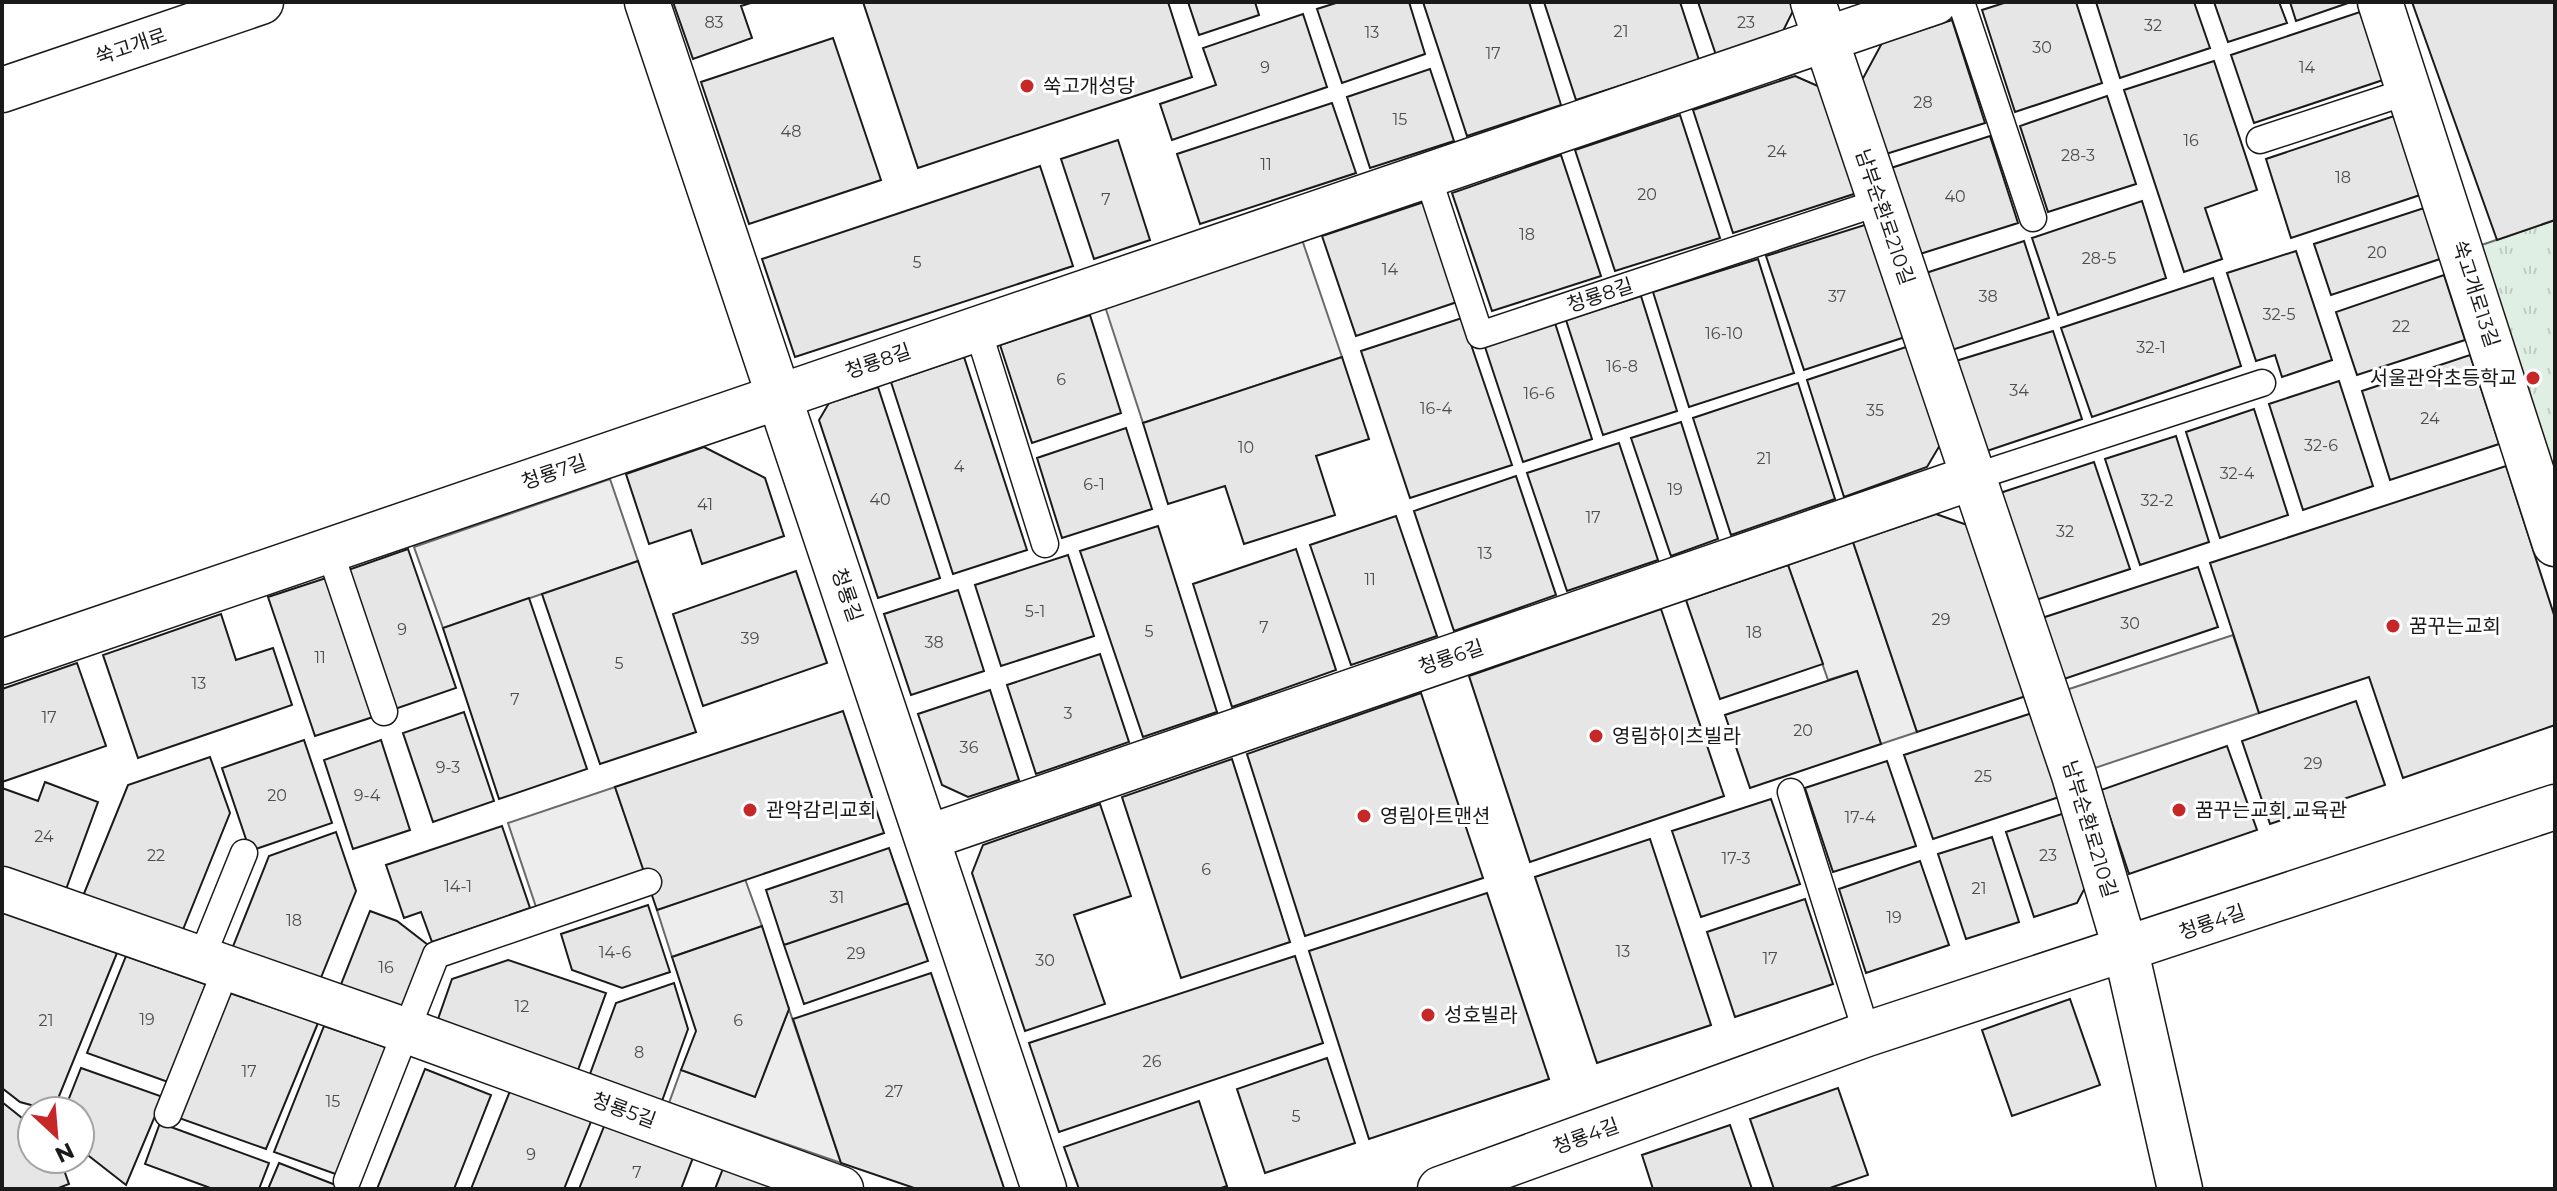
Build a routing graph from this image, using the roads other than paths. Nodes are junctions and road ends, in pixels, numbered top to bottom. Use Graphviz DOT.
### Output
graph roads {
  1 [pos="261,2"];
  2 [pos="647,2"];
  3 [pos="1935,2"];
  4 [pos="1961,2"];
  5 [pos="2380,2"];
  6 [pos="1819,20"];
  7 [pos="2,90"];
  8 [pos="2409,91"];
  9 [pos="2260,140"];
  10 [pos="1427,174"];
  11 [pos="1880,202"];
  12 [pos="2033,218"];
  13 [pos="977,327"];
  14 [pos="2262,383"];
  15 [pos="779,395"];
  16 [pos="1974,477"];
  17 [pos="1045,544"];
  18 [pos="2555,544"];
  19 [pos="329,549"];
  20 [pos="2,662"];
  21 [pos="384,712"];
  22 [pos="1791,792"];
  23 [pos="2555,807"];
  24 [pos="929,837"];
  25 [pos="244,853"];
  26 [pos="648,882"];
  27 [pos="2,889"];
  28 [pos="2126,951"];
  29 [pos="214,963"];
  30 [pos="407,1031"];
  31 [pos="1867,1034"];
  32 [pos="168,1114"];
  33 [pos="347,1181"];
  34 [pos="841,1189"];
  35 [pos="1044,1189"];
  36 [pos="1440,1189"];
  37 [pos="2180,1189"];
  1 -- 7 [label="street, 쑥고개로"];
  2 -- 15 [label="street, 청룡길"];
  3 -- 6 [label="street, 청룡8길"];
  4 -- 12 [label="lane"];
  5 -- 8 [label="street, 쑥고개로13길"];
  6 -- 10 [label="street, 청룡8길"];
  6 -- 11 [label="street, 남부순환로210길"];
  8 -- 9 [label="lane"];
  8 -- 18 [label="street, 쑥고개로13길"];
  10 -- 11 [label="lane, 청룡8길"];
  10 -- 13 [label="street, 청룡8길"];
  11 -- 16 [label="street, 남부순환로210길"];
  13 -- 15 [label="street, 청룡8길"];
  13 -- 17 [label="lane"];
  14 -- 16 [label="lane"];
  15 -- 19 [label="street, 청룡7길"];
  15 -- 24 [label="street, 청룡길"];
  16 -- 24 [label="street, 청룡6길"];
  16 -- 28 [label="street, 남부순환로210길"];
  19 -- 20 [label="street, 청룡7길"];
  19 -- 21 [label="lane"];
  22 -- 31 [label="lane"];
  23 -- 28 [label="street, 청룡4길"];
  24 -- 35 [label="street, 청룡길"];
  25 -- 29 [label="lane"];
  26 -- 30 [label="lane"];
  27 -- 29 [label="street, 청룡5길"];
  28 -- 31 [label="street, 청룡4길"];
  28 -- 37 [label="street, 남부순환로210길"];
  29 -- 30 [label="street, 청룡5길"];
  29 -- 32 [label="lane"];
  30 -- 33 [label="lane"];
  30 -- 34 [label="street, 청룡5길"];
  31 -- 36 [label="street, 청룡4길"];
}
